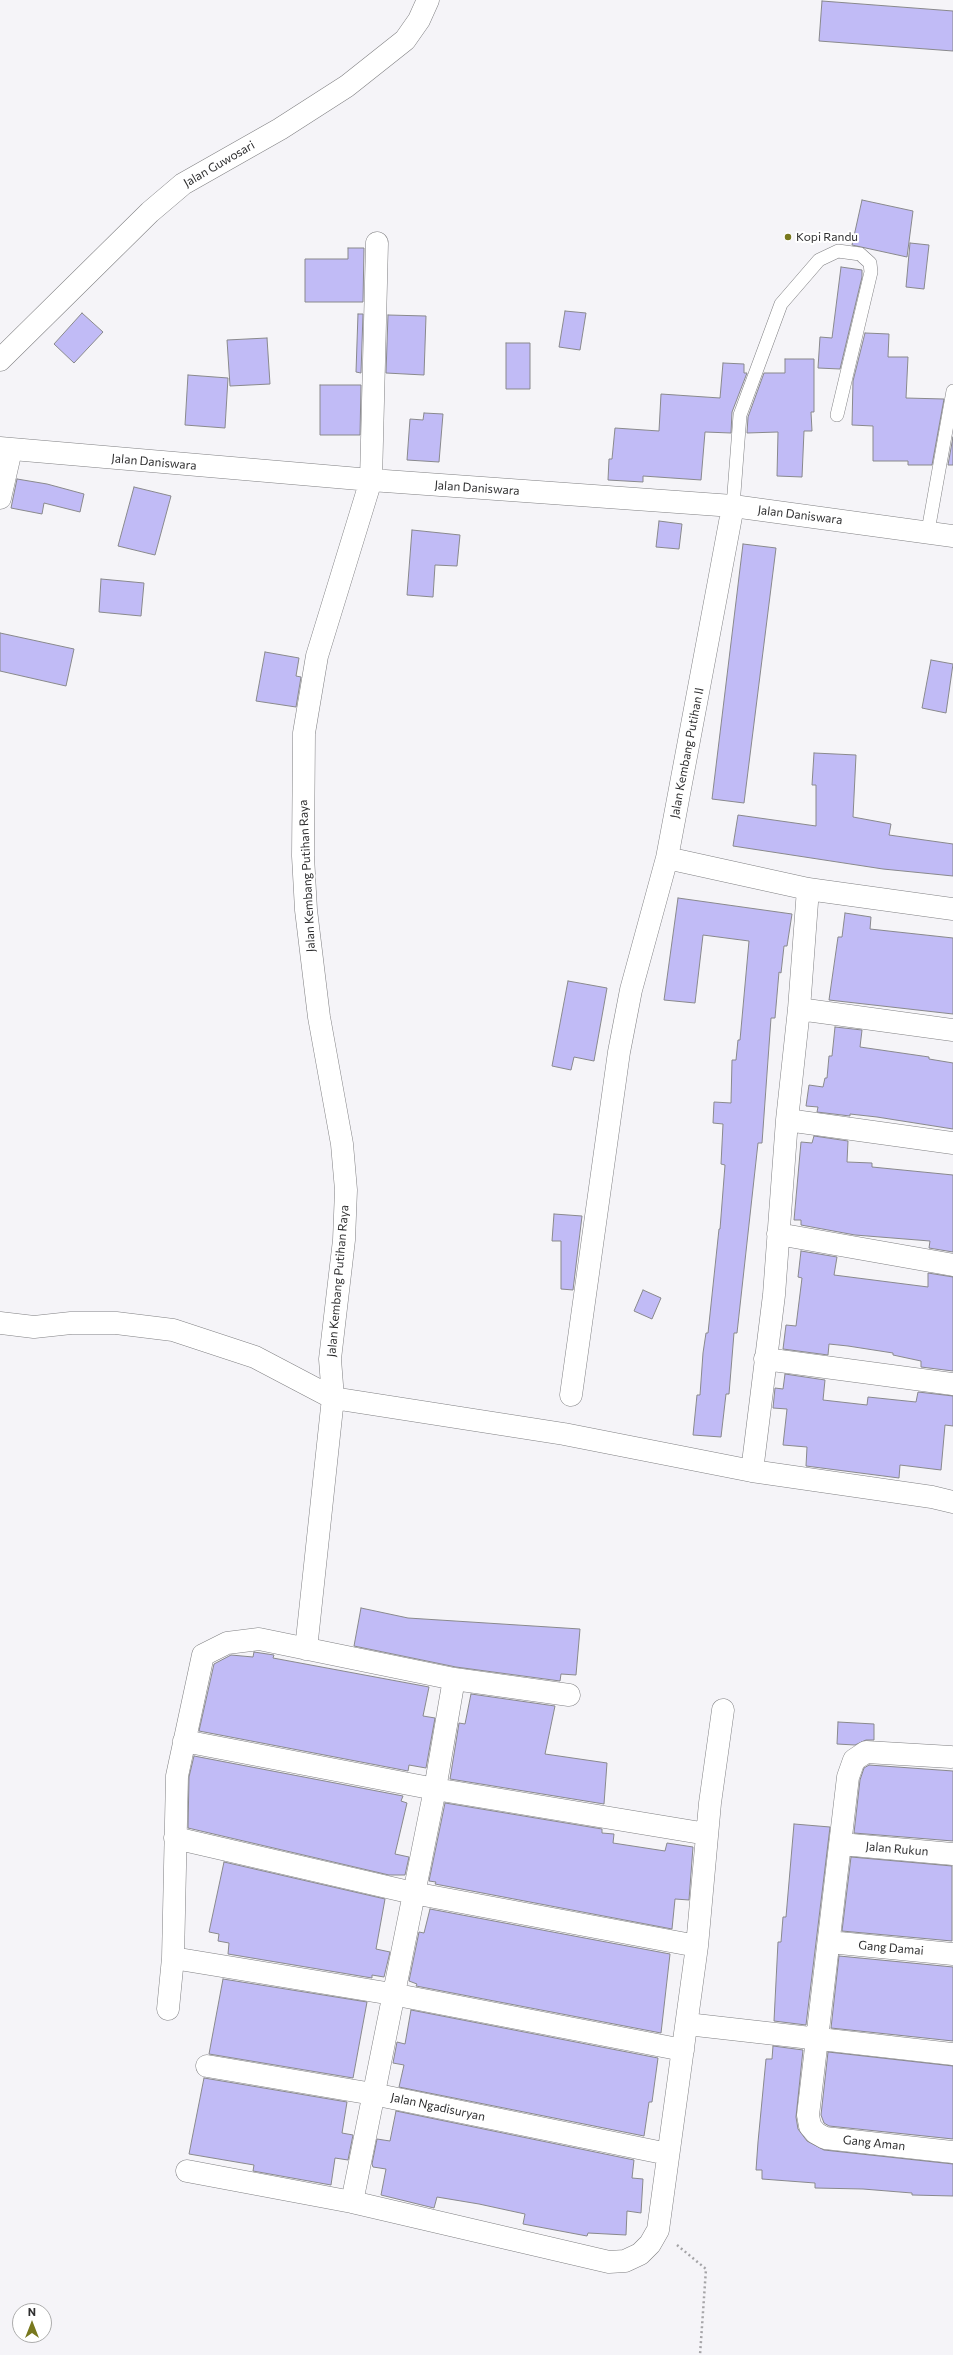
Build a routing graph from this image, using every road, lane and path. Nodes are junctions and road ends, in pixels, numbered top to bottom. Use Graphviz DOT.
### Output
graph roads {
  1 [pos="428,0"];
  2 [pos="376,243"];
  3 [pos="0,360"];
  4 [pos="953,391"];
  5 [pos="837,415"];
  6 [pos="5,449"];
  7 [pos="370,480"];
  8 [pos="0,498"];
  9 [pos="733,506"];
  10 [pos="928,531"];
  11 [pos="953,536"];
  12 [pos="667,858"];
  13 [pos="808,889"];
  14 [pos="953,908"];
  15 [pos="799,1009"];
  16 [pos="953,1030"];
  17 [pos="787,1120"];
  18 [pos="953,1143"];
  19 [pos="778,1234"];
  20 [pos="953,1265"];
  21 [pos="0,1323"];
  22 [pos="765,1359"];
  23 [pos="953,1384"];
  24 [pos="571,1395"];
  25 [pos="333,1398"];
  26 [pos="752,1471"];
  27 [pos="953,1502"];
  28 [pos="306,1649"];
  29 [pos="454,1679"];
  30 [pos="569,1695"];
  31 [pos="723,1710"];
  32 [pos="184,1741"];
  33 [pos="951,1757"];
  34 [pos="435,1789"];
  35 [pos="707,1834"];
  36 [pos="175,1838"];
  37 [pos="841,1844"];
  38 [pos="953,1854"];
  39 [pos="413,1893"];
  40 [pos="829,1942"];
  41 [pos="697,1946"];
  42 [pos="953,1954"];
  43 [pos="173,1958"];
  44 [pos="392,1994"];
  45 [pos="168,2009"];
  46 [pos="687,2024"];
  47 [pos="818,2040"];
  48 [pos="683,2050"];
  49 [pos="953,2054"];
  50 [pos="206,2066"];
  51 [pos="372,2094"];
  52 [pos="953,2152"];
  53 [pos="668,2154"];
  54 [pos="187,2171"];
  55 [pos="352,2202"];
  56 [pos="658,2230"];
  57 [pos="700,2355"];
  1 -- 3 [label="street, Jalan Guwosari"];
  2 -- 7 [label="street, Jalan Kembang Putihan Raya"];
  4 -- 10 [label="lane"];
  5 -- 9 [label="lane"];
  6 -- 7 [label="street, Jalan Daniswara"];
  6 -- 8 [label="street"];
  7 -- 9 [label="street, Jalan Daniswara"];
  7 -- 25 [label="street, Jalan Kembang Putihan Raya"];
  9 -- 10 [label="street, Jalan Daniswara"];
  9 -- 12 [label="street, Jalan Kembang Putihan II"];
  10 -- 11 [label="street, Jalan Daniswara"];
  12 -- 13 [label="street"];
  12 -- 24 [label="street, Jalan Kembang Putihan II"];
  13 -- 14 [label="street"];
  13 -- 15 [label="street"];
  15 -- 16 [label="street"];
  15 -- 17 [label="street"];
  17 -- 18 [label="street"];
  17 -- 19 [label="street"];
  19 -- 20 [label="street"];
  19 -- 22 [label="street"];
  21 -- 25 [label="street"];
  22 -- 23 [label="street"];
  22 -- 26 [label="street"];
  25 -- 26 [label="street"];
  25 -- 28 [label="street, Jalan Kembang Putihan Raya"];
  26 -- 27 [label="street"];
  28 -- 29 [label="street"];
  28 -- 32 [label="street"];
  29 -- 30 [label="street"];
  29 -- 34 [label="street"];
  31 -- 35 [label="street"];
  32 -- 34 [label="street"];
  32 -- 36 [label="street"];
  33 -- 37 [label="street"];
  34 -- 35 [label="street"];
  34 -- 39 [label="street"];
  35 -- 41 [label="street"];
  36 -- 39 [label="street"];
  36 -- 43 [label="street"];
  37 -- 38 [label="street, Jalan Rukun"];
  37 -- 40 [label="street"];
  39 -- 41 [label="street"];
  39 -- 44 [label="street"];
  40 -- 42 [label="street, Gang Damai"];
  40 -- 47 [label="street"];
  41 -- 46 [label="street"];
  43 -- 44 [label="street"];
  43 -- 45 [label="street"];
  44 -- 48 [label="street"];
  44 -- 51 [label="street"];
  46 -- 47 [label="street"];
  46 -- 48 [label="street"];
  47 -- 49 [label="street"];
  47 -- 52 [label="street, Gang Aman"];
  48 -- 53 [label="street"];
  50 -- 51 [label="street, Jalan Ngadisuryan"];
  51 -- 53 [label="street, Jalan Ngadisuryan"];
  51 -- 55 [label="street"];
  53 -- 56 [label="street"];
  54 -- 55 [label="street"];
  55 -- 56 [label="street"];
  56 -- 57 [label="path"];
}
